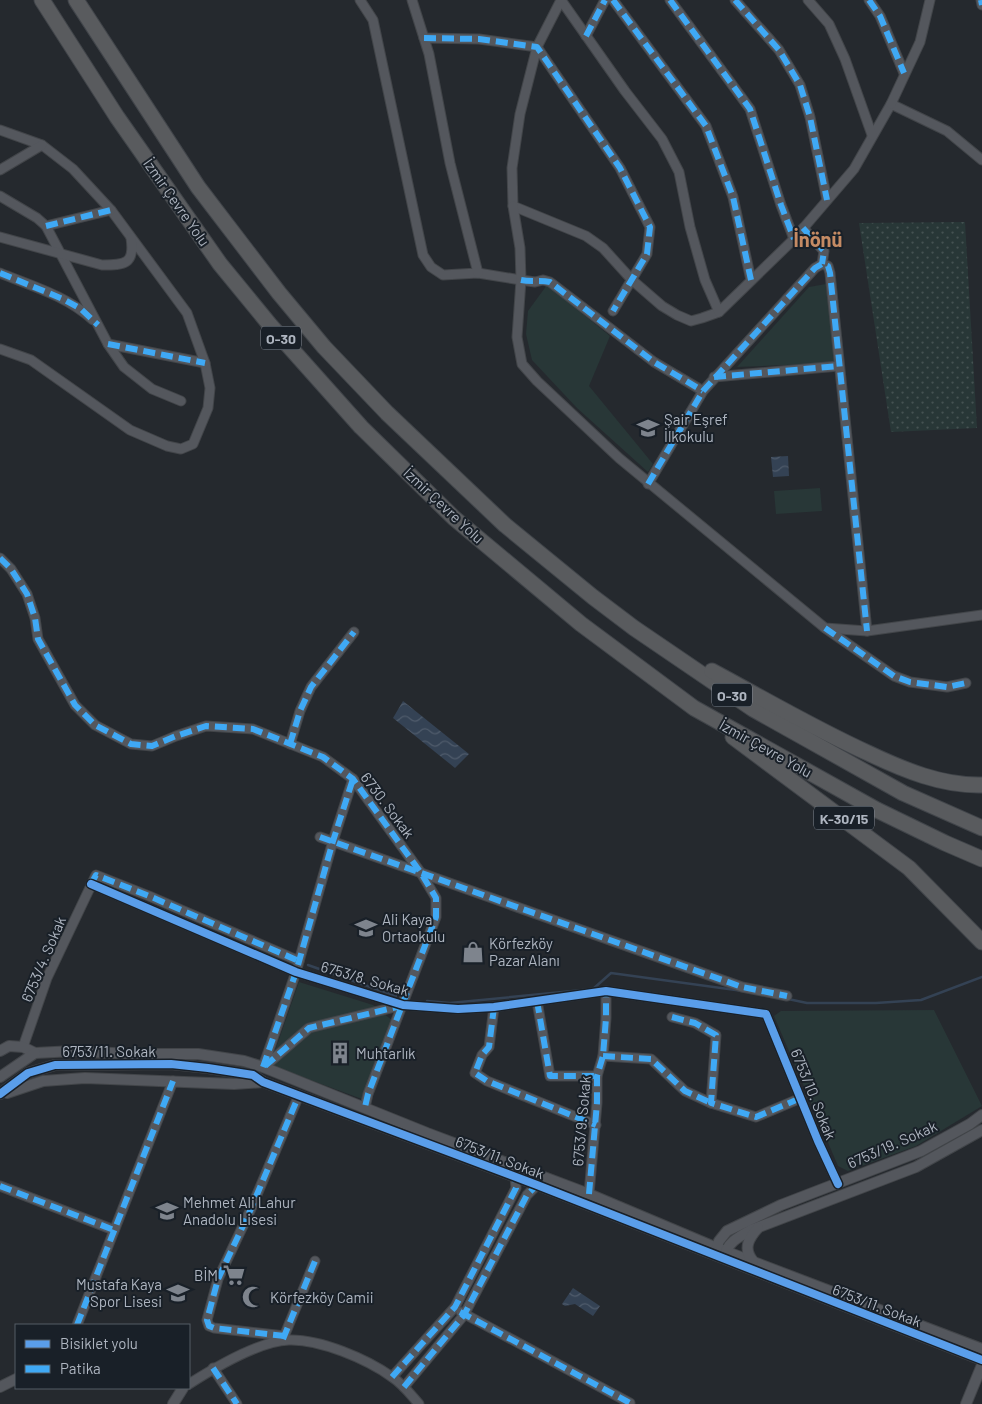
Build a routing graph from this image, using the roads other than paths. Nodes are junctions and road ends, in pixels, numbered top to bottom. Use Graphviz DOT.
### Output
graph roads {
  1 [pos="42,0"];
  2 [pos="76,0"];
  3 [pos="360,0"];
  4 [pos="412,0"];
  5 [pos="561,0"];
  6 [pos="605,0"];
  7 [pos="613,0"];
  8 [pos="670,0"];
  9 [pos="734,0"];
  10 [pos="808,0"];
  11 [pos="869,0"];
  12 [pos="930,0"];
  13 [pos="981,0"];
  14 [pos="982,5"];
  15 [pos="586,36"];
  16 [pos="424,38"];
  17 [pos="537,47"];
  18 [pos="904,73"];
  19 [pos="891,104"];
  20 [pos="0,130"];
  21 [pos="872,135"];
  22 [pos="42,145"];
  23 [pos="982,160"];
  24 [pos="0,170"];
  25 [pos="0,196"];
  26 [pos="827,200"];
  27 [pos="513,206"];
  28 [pos="111,210"];
  29 [pos="46,226"];
  30 [pos="803,228"];
  31 [pos="0,237"];
  32 [pos="131,238"];
  33 [pos="794,239"];
  34 [pos="60,252"];
  35 [pos="822,264"];
  36 [pos="0,273"];
  37 [pos="478,273"];
  38 [pos="521,280"];
  39 [pos="632,280"];
  40 [pos="751,280"];
  41 [pos="613,311"];
  42 [pos="719,312"];
  43 [pos="98,325"];
  44 [pos="108,344"];
  45 [pos="0,349"];
  46 [pos="205,363"];
  47 [pos="839,366"];
  48 [pos="714,377"];
  49 [pos="702,391"];
  50 [pos="181,401"];
  51 [pos="648,484"];
  52 [pos="0,558"];
  53 [pos="982,616"];
  54 [pos="634,628"];
  55 [pos="825,628"];
  56 [pos="867,631"];
  57 [pos="354,632"];
  58 [pos="966,683"];
  59 [pos="694,708"];
  60 [pos="290,744"];
  61 [pos="354,779"];
  62 [pos="982,785"];
  63 [pos="982,828"];
  64 [pos="320,837"];
  65 [pos="332,841"];
  66 [pos="982,859"];
  67 [pos="421,873"];
  68 [pos="91,884"];
  69 [pos="982,942"];
  70 [pos="298,961"];
  71 [pos="296,972"];
  72 [pos="606,991"];
  73 [pos="786,996"];
  74 [pos="537,1002"];
  75 [pos="403,1005"];
  76 [pos="494,1007"];
  77 [pos="766,1014"];
  78 [pos="672,1017"];
  79 [pos="23,1047"];
  80 [pos="0,1051"];
  81 [pos="35,1054"];
  82 [pos="603,1056"];
  83 [pos="263,1067"];
  84 [pos="597,1076"];
  85 [pos="0,1077"];
  86 [pos="173,1081"];
  87 [pos="263,1082"];
  88 [pos="0,1095"];
  89 [pos="299,1095"];
  90 [pos="801,1098"];
  91 [pos="711,1103"];
  92 [pos="365,1107"];
  93 [pos="982,1115"];
  94 [pos="596,1125"];
  95 [pos="982,1130"];
  96 [pos="515,1177"];
  97 [pos="838,1184"];
  98 [pos="537,1185"];
  99 [pos="0,1186"];
  100 [pos="589,1194"];
  101 [pos="760,1227"];
  102 [pos="114,1230"];
  103 [pos="727,1231"];
  104 [pos="699,1240"];
  105 [pos="721,1254"];
  106 [pos="315,1260"];
  107 [pos="753,1261"];
  108 [pos="455,1307"];
  109 [pos="464,1315"];
  110 [pos="76,1324"];
  111 [pos="283,1338"];
  112 [pos="982,1349"];
  113 [pos="982,1360"];
  114 [pos="982,1365"];
  115 [pos="213,1368"];
  116 [pos="392,1377"];
  117 [pos="15,1380"];
  118 [pos="190,1383"];
  119 [pos="0,1387"];
  120 [pos="404,1388"];
  121 [pos="183,1389"];
  122 [pos="173,1404"];
  123 [pos="236,1404"];
  124 [pos="419,1404"];
  125 [pos="630,1404"];
  126 [pos="966,1404"];
  1 -- 59 [label="highway, İzmir Çevre Yolu / O-30"];
  2 -- 54 [label="highway, İzmir Çevre Yolu / O-30"];
  3 -- 37 [label="street"];
  4 -- 16 [label="street"];
  5 -- 15 [label="street"];
  5 -- 17 [label="street"];
  6 -- 15 [label="street"];
  7 -- 40 [label="street"];
  8 -- 33 [label="street"];
  9 -- 26 [label="street"];
  10 -- 21 [label="street"];
  11 -- 18 [label="street"];
  12 -- 18 [label="street"];
  13 -- 14 [label="street"];
  15 -- 42 [label="street"];
  16 -- 17 [label="street"];
  16 -- 37 [label="street"];
  17 -- 27 [label="street"];
  17 -- 39 [label="street"];
  18 -- 19 [label="street"];
  19 -- 21 [label="street"];
  19 -- 23 [label="street"];
  20 -- 22 [label="street"];
  21 -- 26 [label="street"];
  22 -- 24 [label="street"];
  22 -- 28 [label="street"];
  25 -- 29 [label="street"];
  26 -- 30 [label="street"];
  27 -- 38 [label="street"];
  27 -- 39 [label="street"];
  28 -- 29 [label="street"];
  28 -- 32 [label="street"];
  29 -- 34 [label="street"];
  30 -- 33 [label="street"];
  30 -- 35 [label="street"];
  31 -- 34 [label="street"];
  32 -- 34 [label="street"];
  32 -- 46 [label="street"];
  33 -- 40 [label="street"];
  34 -- 43 [label="street"];
  35 -- 47 [label="street"];
  35 -- 48 [label="street"];
  36 -- 43 [label="street"];
  37 -- 38 [label="street"];
  38 -- 49 [label="street"];
  38 -- 51 [label="street"];
  39 -- 41 [label="street"];
  39 -- 42 [label="street"];
  40 -- 42 [label="street"];
  43 -- 44 [label="street"];
  44 -- 46 [label="street"];
  44 -- 50 [label="street"];
  45 -- 46 [label="street"];
  47 -- 48 [label="street"];
  47 -- 56 [label="street"];
  48 -- 49 [label="street"];
  49 -- 51 [label="street"];
  51 -- 55 [label="street"];
  52 -- 60 [label="street, 6730. Sokak"];
  53 -- 56 [label="street"];
  54 -- 62 [label="highway"];
  54 -- 63 [label="highway, İzmir Çevre Yolu / O-30"];
  55 -- 56 [label="street"];
  55 -- 58 [label="street"];
  57 -- 60 [label="street"];
  59 -- 66 [label="highway, İzmir Çevre Yolu / O-30"];
  59 -- 69 [label="highway, K-30/15"];
  60 -- 61 [label="street, 6730. Sokak"];
  61 -- 65 [label="street"];
  61 -- 67 [label="street, 6730. Sokak"];
  64 -- 65 [label="street"];
  65 -- 67 [label="street"];
  65 -- 70 [label="street"];
  67 -- 73 [label="street"];
  67 -- 75 [label="street, 6730. Sokak"];
  68 -- 70 [label="street"];
  68 -- 71 [label="street, 6753/8. Sokak"];
  68 -- 79 [label="street, 6753/4. Sokak"];
  70 -- 71 [label="street"];
  71 -- 75 [label="street, 6753/8. Sokak"];
  71 -- 83 [label="street"];
  72 -- 74 [label="street, 6753/8. Sokak"];
  72 -- 77 [label="street, 6753/8. Sokak"];
  72 -- 82 [label="street, 6753/9. Sokak"];
  74 -- 76 [label="street, 6753/8. Sokak"];
  74 -- 84 [label="street"];
  75 -- 76 [label="street, 6753/8. Sokak"];
  75 -- 83 [label="street"];
  75 -- 92 [label="street, 6730. Sokak"];
  76 -- 94 [label="street"];
  77 -- 90 [label="street, 6753/10. Sokak"];
  78 -- 91 [label="street"];
  79 -- 80 [label="street"];
  79 -- 81 [label="street"];
  81 -- 83 [label="street, 6753/11. Sokak"];
  81 -- 85 [label="street"];
  82 -- 84 [label="street, 6753/9. Sokak"];
  82 -- 91 [label="street"];
  83 -- 92 [label="street, 6753/11. Sokak"];
  84 -- 94 [label="street, 6753/9. Sokak"];
  86 -- 87 [label="street"];
  86 -- 88 [label="street"];
  86 -- 102 [label="street"];
  87 -- 88 [label="street, 6753/11. Sokak"];
  87 -- 89 [label="street, 6753/11. Sokak"];
  89 -- 96 [label="street, 6753/11. Sokak"];
  89 -- 111 [label="street"];
  90 -- 91 [label="street"];
  90 -- 97 [label="street, 6753/10. Sokak"];
  92 -- 100 [label="street, 6753/11. Sokak"];
  93 -- 97 [label="street, 6753/19. Sokak"];
  94 -- 100 [label="street, 6753/9. Sokak"];
  95 -- 101 [label="street"];
  96 -- 98 [label="street, 6753/11. Sokak"];
  96 -- 108 [label="street"];
  97 -- 103 [label="street, 6753/19. Sokak"];
  98 -- 105 [label="street, 6753/11. Sokak"];
  98 -- 109 [label="street"];
  99 -- 102 [label="street"];
  100 -- 104 [label="street, 6753/11. Sokak"];
  101 -- 105 [label="street"];
  101 -- 107 [label="street"];
  102 -- 110 [label="street"];
  103 -- 104 [label="street, 6753/19. Sokak"];
  103 -- 105 [label="street"];
  104 -- 105 [label="street, 6753/11. Sokak"];
  105 -- 107 [label="street, 6753/11. Sokak"];
  105 -- 113 [label="street, 6753/11. Sokak"];
  106 -- 111 [label="street"];
  107 -- 112 [label="street, 6753/11. Sokak"];
  108 -- 109 [label="street"];
  108 -- 116 [label="street"];
  109 -- 120 [label="street"];
  109 -- 125 [label="street"];
  111 -- 115 [label="street"];
  111 -- 116 [label="street"];
  114 -- 126 [label="street"];
  115 -- 118 [label="street"];
  115 -- 123 [label="street"];
  116 -- 120 [label="street"];
  117 -- 119 [label="street"];
  120 -- 124 [label="street"];
  121 -- 122 [label="street"];
}
